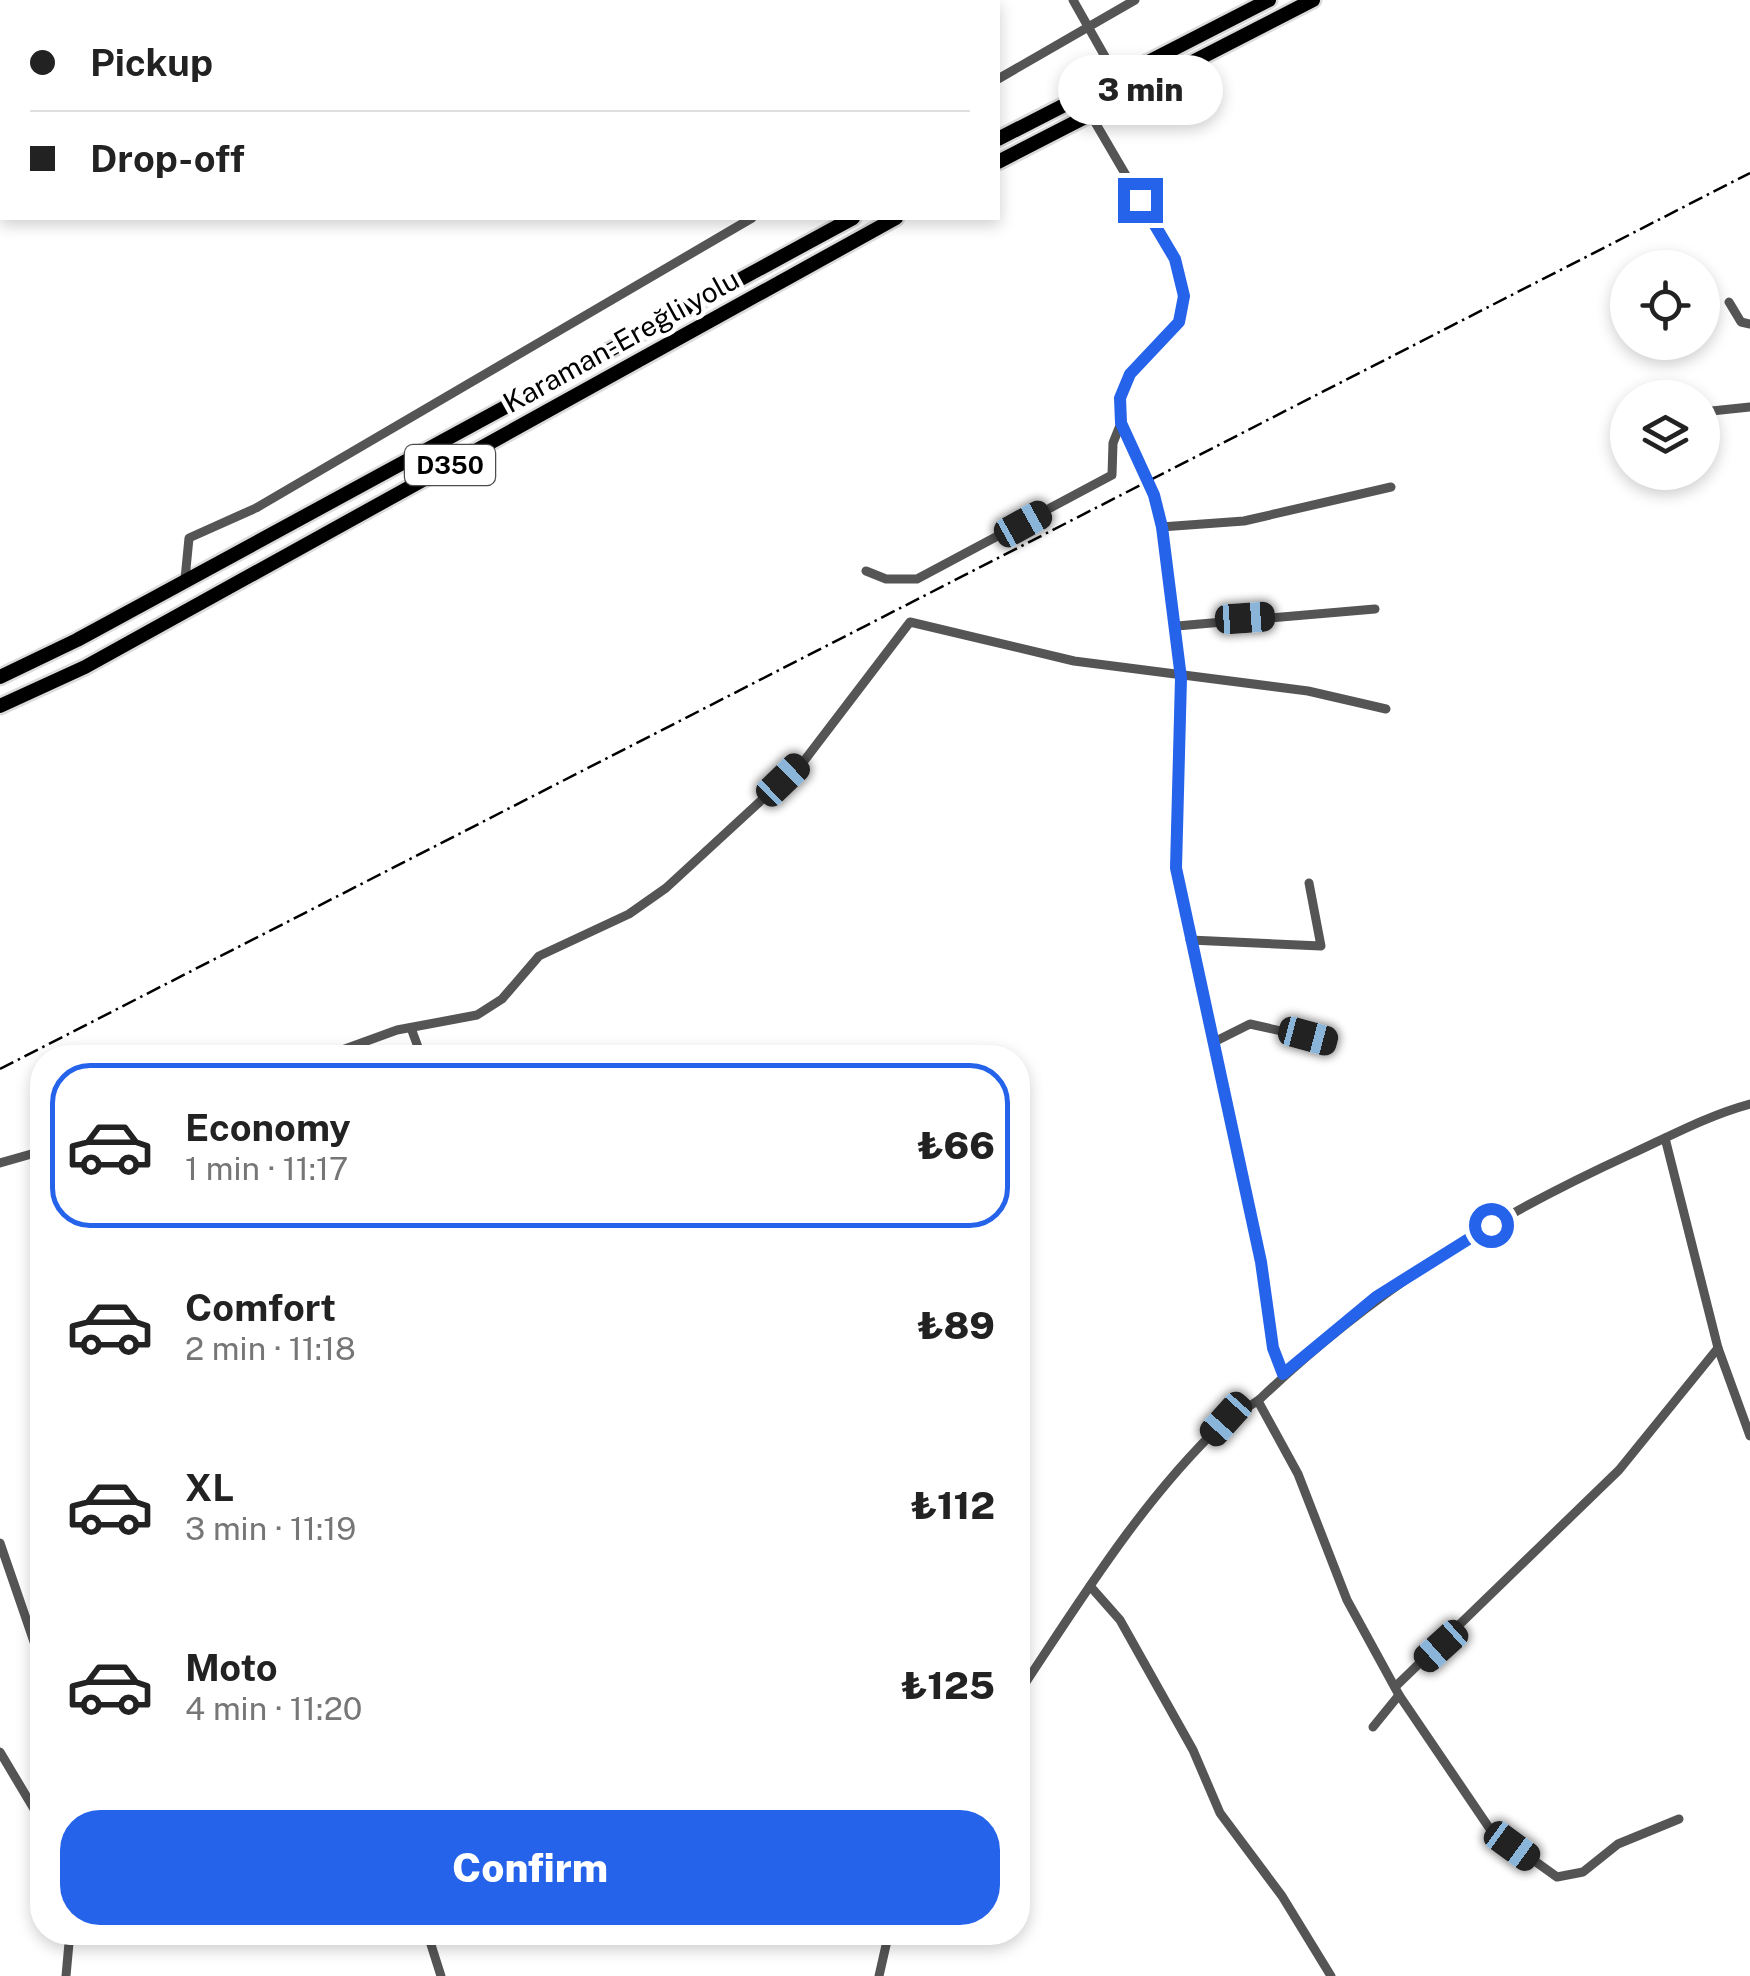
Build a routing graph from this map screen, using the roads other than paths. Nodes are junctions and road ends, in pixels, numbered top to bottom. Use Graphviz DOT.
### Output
graph roads {
  1 [pos="1072,0"];
  2 [pos="1134,0"];
  3 [pos="1269,0"];
  4 [pos="1312,0"];
  5 [pos="1087,28"];
  6 [pos="1116,76"];
  7 [pos="1000,78"];
  8 [pos="1088,112"];
  9 [pos="1000,138"];
  10 [pos="1000,161"];
  11 [pos="749,220"];
  12 [pos="849,220"];
  13 [pos="892,220"];
  14 [pos="1729,302"];
  15 [pos="1750,324"];
  16 [pos="1750,407"];
  17 [pos="1720,410"];
  18 [pos="1121,423"];
  19 [pos="1391,488"];
  20 [pos="1162,527"];
  21 [pos="866,571"];
  22 [pos="184,579"];
  23 [pos="1375,609"];
  24 [pos="1178,626"];
  25 [pos="0,676"];
  26 [pos="1181,678"];
  27 [pos="0,706"];
  28 [pos="1386,709"];
  29 [pos="1309,883"];
  30 [pos="1190,940"];
  31 [pos="412,1028"];
  32 [pos="1214,1042"];
  33 [pos="1330,1042"];
  34 [pos="360,1045"];
  35 [pos="418,1045"];
  36 [pos="1750,1104"];
  37 [pos="1665,1138"];
  38 [pos="30,1154"];
  39 [pos="0,1163"];
  40 [pos="1718,1348"];
  41 [pos="1283,1374"];
  42 [pos="1258,1402"];
  43 [pos="1750,1436"];
  44 [pos="0,1544"];
  45 [pos="1090,1586"];
  46 [pos="30,1630"];
  47 [pos="1030,1676"];
  48 [pos="1397,1691"];
  49 [pos="1373,1726"];
  50 [pos="0,1752"];
  51 [pos="30,1803"];
  52 [pos="1678,1819"];
  53 [pos="69,1945"];
  54 [pos="431,1945"];
  55 [pos="886,1945"];
  56 [pos="66,1976"];
  57 [pos="442,1976"];
  58 [pos="879,1976"];
  59 [pos="1330,1976"];
  1 -- 5 [label="street"];
  2 -- 5 [label="street"];
  3 -- 6 [label="highway"];
  4 -- 8 [label="highway"];
  5 -- 6 [label="street"];
  5 -- 7 [label="street"];
  6 -- 9 [label="highway"];
  8 -- 10 [label="highway"];
  8 -- 18 [label="street"];
  11 -- 22 [label="street"];
  12 -- 22 [label="highway, Karaman-Ereğli yolu / D350"];
  13 -- 27 [label="highway, Karaman-Ereğli yolu / D350"];
  14 -- 15 [label="street"];
  16 -- 17 [label="street"];
  18 -- 20 [label="street"];
  18 -- 21 [label="street"];
  19 -- 20 [label="street"];
  20 -- 24 [label="street"];
  22 -- 25 [label="highway, Karaman-Ereğli yolu / D350"];
  23 -- 24 [label="street"];
  24 -- 26 [label="street"];
  26 -- 28 [label="street"];
  26 -- 30 [label="street"];
  26 -- 31 [label="street"];
  29 -- 30 [label="street"];
  30 -- 32 [label="street"];
  31 -- 34 [label="street"];
  31 -- 35 [label="street"];
  32 -- 33 [label="street"];
  32 -- 41 [label="street"];
  36 -- 37 [label="street"];
  37 -- 40 [label="street"];
  37 -- 41 [label="street"];
  38 -- 39 [label="street"];
  40 -- 43 [label="street"];
  40 -- 48 [label="street"];
  41 -- 42 [label="street"];
  42 -- 45 [label="street"];
  42 -- 48 [label="street"];
  44 -- 46 [label="street"];
  45 -- 47 [label="street"];
  45 -- 59 [label="street"];
  48 -- 49 [label="street"];
  48 -- 52 [label="street"];
  50 -- 51 [label="street"];
  53 -- 56 [label="street"];
  54 -- 57 [label="street"];
  55 -- 58 [label="street"];
}
